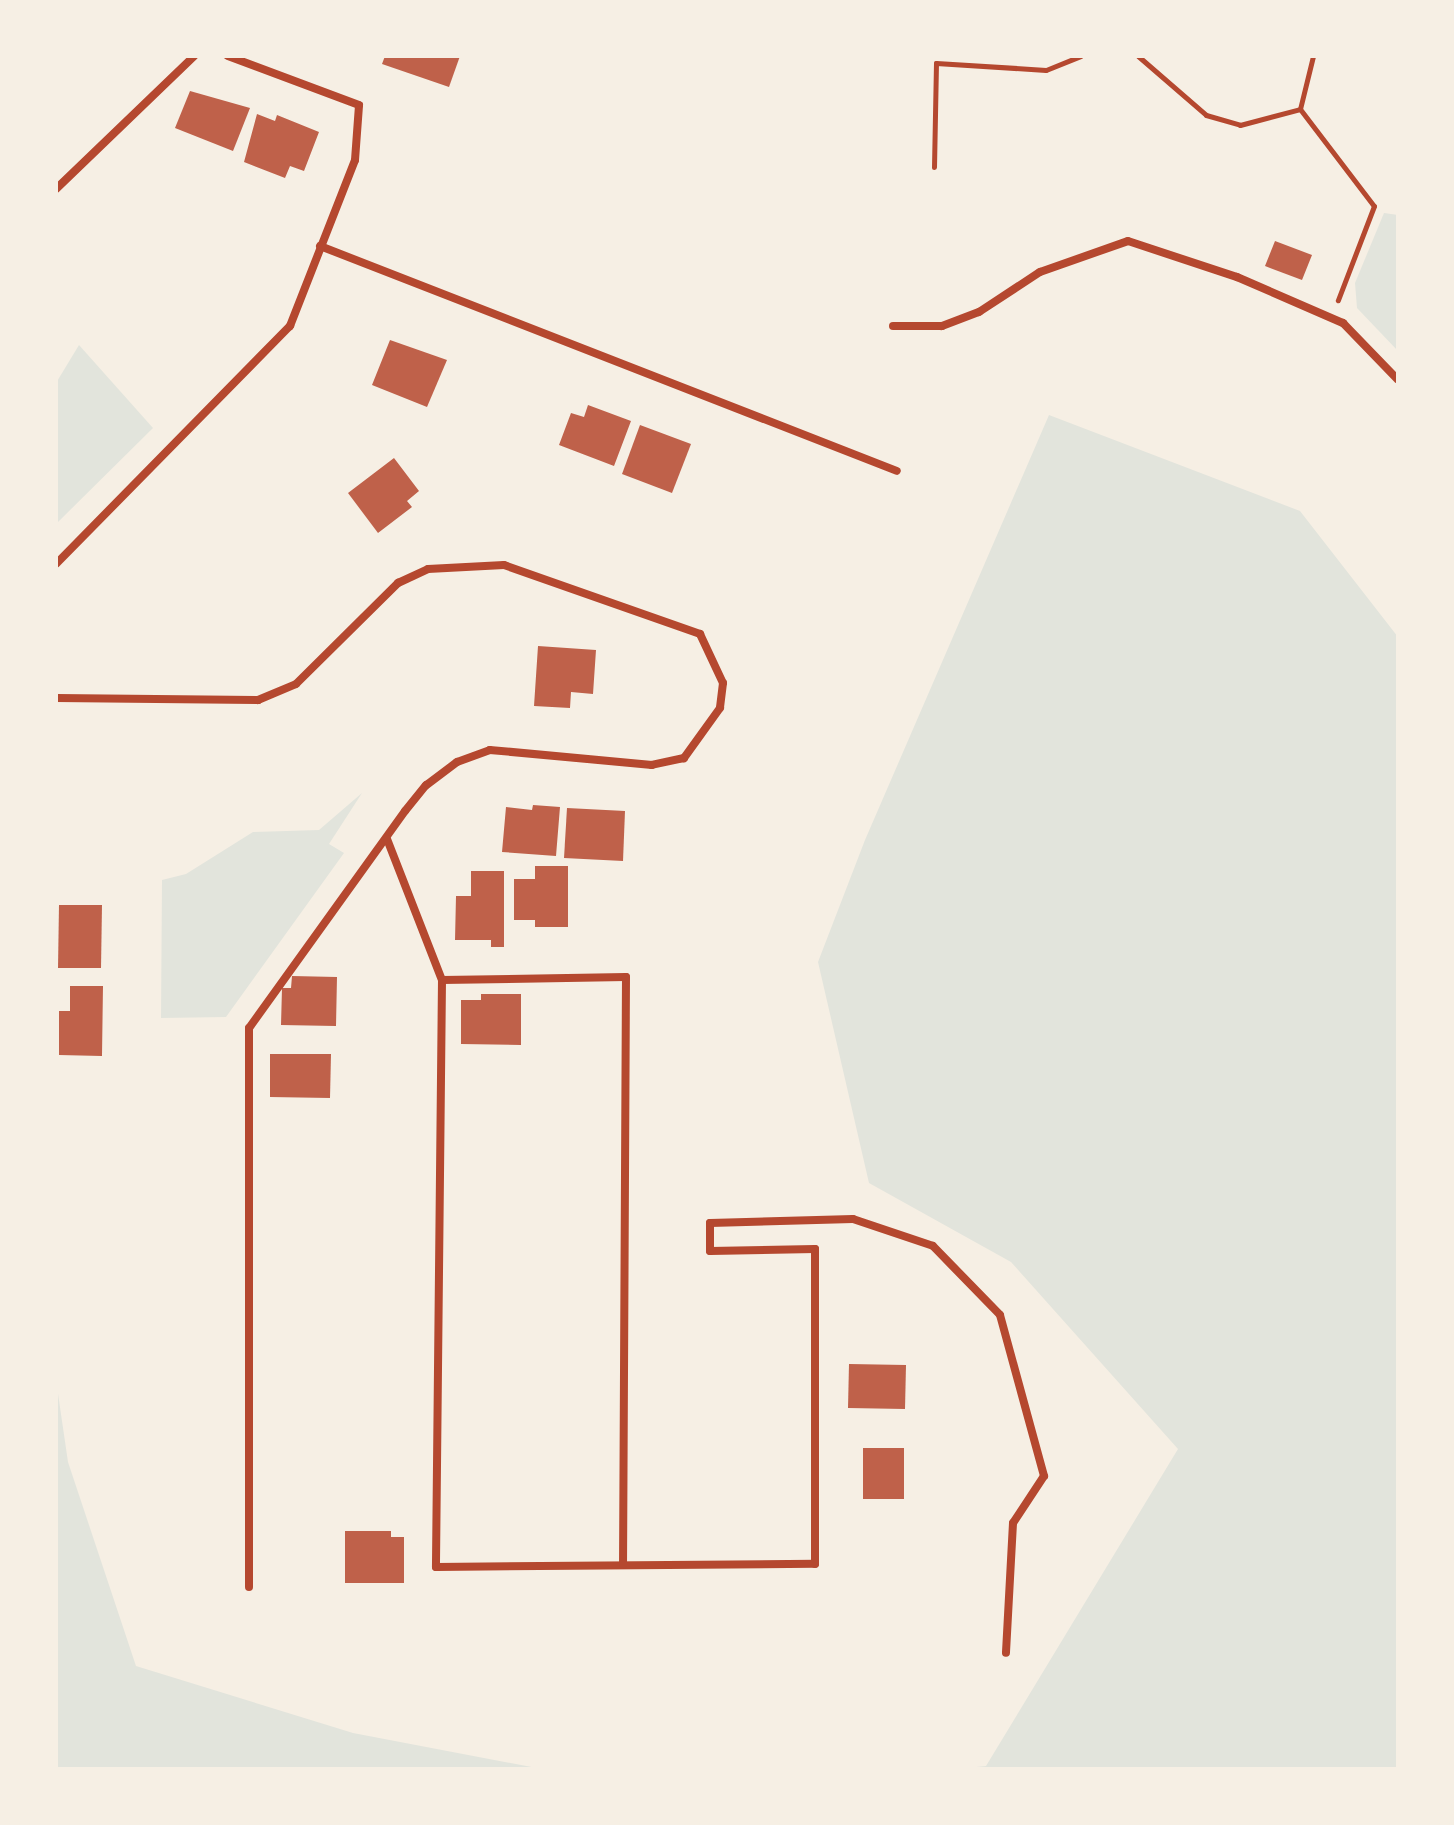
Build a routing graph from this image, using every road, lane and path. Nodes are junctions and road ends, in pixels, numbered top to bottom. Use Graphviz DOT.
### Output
graph roads {
  1 [pos="194,56"];
  2 [pos="228,56"];
  3 [pos="1080,56"];
  4 [pos="1138,56"];
  5 [pos="1313,56"];
  6 [pos="1072,57"];
  7 [pos="1300,109"];
  8 [pos="934,167"];
  9 [pos="56,189"];
  10 [pos="320,246"];
  11 [pos="1331,318"];
  12 [pos="893,326"];
  13 [pos="1398,380"];
  14 [pos="897,471"];
  15 [pos="56,564"];
  16 [pos="56,698"];
  17 [pos="387,839"];
  18 [pos="442,980"];
  19 [pos="623,1565"];
  20 [pos="249,1587"];
  21 [pos="1006,1653"];
  1 -- 9 [label="street"];
  2 -- 10 [label="street"];
  3 -- 6 [label="path"];
  4 -- 7 [label="path"];
  5 -- 7 [label="path"];
  6 -- 8 [label="path"];
  7 -- 11 [label="path"];
  10 -- 14 [label="street"];
  10 -- 15 [label="street"];
  11 -- 12 [label="street"];
  11 -- 13 [label="street"];
  16 -- 17 [label="street"];
  17 -- 18 [label="street"];
  17 -- 20 [label="street"];
  18 -- 19 [label="street"];
  18 -- 19 [label="street"];
  19 -- 21 [label="street"];
}
